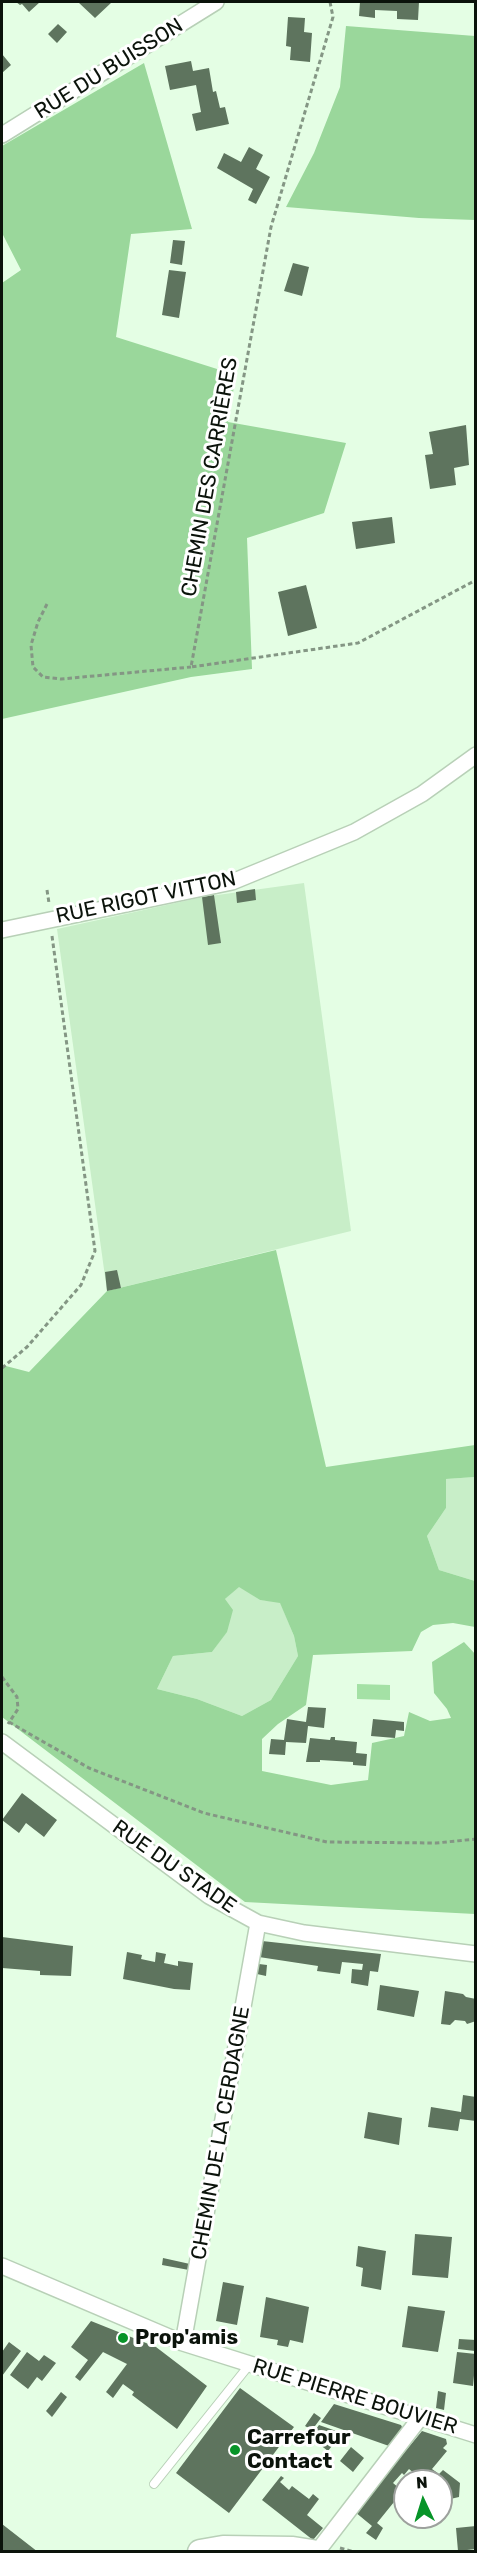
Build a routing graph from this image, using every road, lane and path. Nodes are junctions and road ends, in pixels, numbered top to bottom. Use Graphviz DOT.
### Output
graph roads {
  1 [pos="216,2"];
  2 [pos="330,2"];
  3 [pos="2,135"];
  4 [pos="476,580"];
  5 [pos="47,604"];
  6 [pos="191,667"];
  7 [pos="476,755"];
  8 [pos="50,919"];
  9 [pos="2,930"];
  10 [pos="2,1368"];
  11 [pos="2,1677"];
  12 [pos="2,1742"];
  13 [pos="476,1839"];
  14 [pos="258,1923"];
  15 [pos="476,1954"];
  16 [pos="2,2266"];
  17 [pos="183,2343"];
  18 [pos="250,2364"];
  19 [pos="420,2418"];
  20 [pos="476,2435"];
  21 [pos="154,2484"];
  22 [pos="200,2552"];
  23 [pos="312,2552"];
  24 [pos="317,2552"];
  1 -- 3 [label="street, RUE DU BUISSON"];
  2 -- 6 [label="path, CHEMIN DES CARRIÈRES"];
  4 -- 6 [label="path"];
  5 -- 6 [label="path"];
  7 -- 8 [label="street, RUE RIGOT VITTON"];
  8 -- 9 [label="street, RUE RIGOT VITTON"];
  8 -- 10 [label="path"];
  11 -- 13 [label="path"];
  12 -- 14 [label="street, RUE DU STADE"];
  14 -- 15 [label="street, RUE DU STADE"];
  14 -- 17 [label="street, CHEMIN DE LA CERDAGNE"];
  16 -- 17 [label="street, RUE PIERRE BOUVIER"];
  17 -- 18 [label="street, RUE PIERRE BOUVIER"];
  18 -- 19 [label="street, RUE PIERRE BOUVIER"];
  18 -- 21 [label="lane"];
  19 -- 20 [label="street, RUE PIERRE BOUVIER"];
  19 -- 24 [label="street"];
  22 -- 23 [label="main road"];
}
